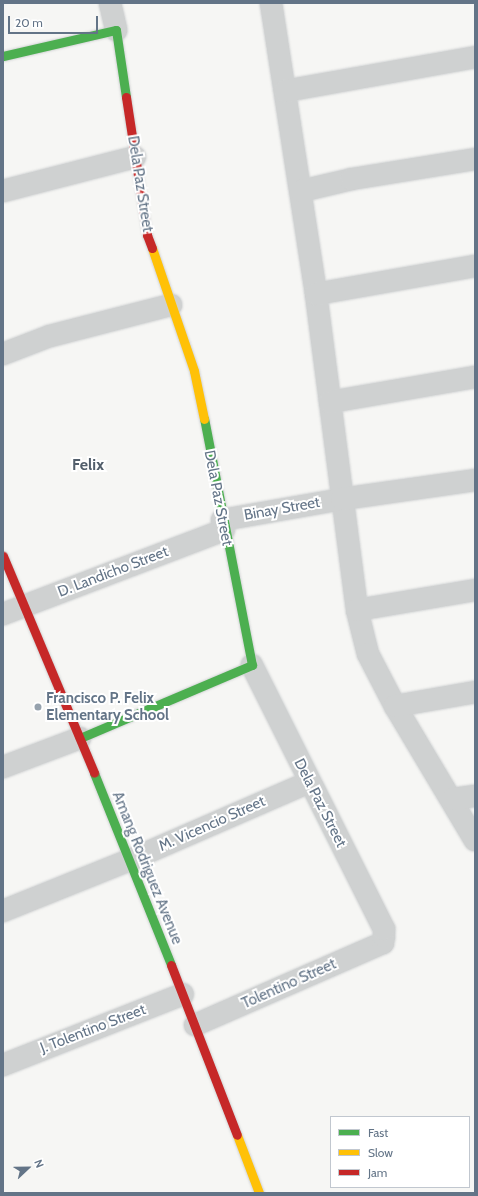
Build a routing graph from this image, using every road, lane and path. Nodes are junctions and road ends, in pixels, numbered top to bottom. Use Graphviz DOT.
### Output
graph roads {
  1 [pos="110,3"];
  2 [pos="271,3"];
  3 [pos="116,30"];
  4 [pos="3,56"];
  5 [pos="475,57"];
  6 [pos="285,91"];
  7 [pos="134,157"];
  8 [pos="475,159"];
  9 [pos="3,191"];
  10 [pos="301,191"];
  11 [pos="475,266"];
  12 [pos="316,294"];
  13 [pos="171,305"];
  14 [pos="3,354"];
  15 [pos="475,377"];
  16 [pos="330,402"];
  17 [pos="475,480"];
  18 [pos="342,499"];
  19 [pos="223,525"];
  20 [pos="3,556"];
  21 [pos="475,590"];
  22 [pos="26,605"];
  23 [pos="357,610"];
  24 [pos="3,614"];
  25 [pos="252,664"];
  26 [pos="475,692"];
  27 [pos="395,706"];
  28 [pos="80,738"];
  29 [pos="3,767"];
  30 [pos="309,782"];
  31 [pos="475,796"];
  32 [pos="453,799"];
  33 [pos="475,840"];
  34 [pos="130,860"];
  35 [pos="3,911"];
  36 [pos="383,943"];
  37 [pos="183,994"];
  38 [pos="195,1025"];
  39 [pos="3,1065"];
  40 [pos="259,1193"];
  1 -- 3 [label="street"];
  2 -- 6 [label="street"];
  3 -- 4 [label="street"];
  3 -- 7 [label="street, Dela Paz Street"];
  5 -- 6 [label="street"];
  6 -- 10 [label="street"];
  7 -- 9 [label="street"];
  7 -- 13 [label="street, Dela Paz Street"];
  8 -- 10 [label="street"];
  10 -- 12 [label="street"];
  11 -- 12 [label="street"];
  12 -- 16 [label="street"];
  13 -- 14 [label="street"];
  13 -- 19 [label="street, Dela Paz Street"];
  15 -- 16 [label="street"];
  16 -- 18 [label="street"];
  17 -- 18 [label="street, Binay Street"];
  18 -- 19 [label="street, Binay Street"];
  18 -- 23 [label="street"];
  19 -- 22 [label="street, D. Landicho Street"];
  19 -- 25 [label="street, Dela Paz Street"];
  20 -- 22 [label="street, Amang Rodriguez Avenue"];
  21 -- 23 [label="street"];
  22 -- 24 [label="street, D. Landicho Street"];
  22 -- 28 [label="street, Amang Rodriguez Avenue"];
  23 -- 27 [label="street"];
  25 -- 28 [label="street"];
  25 -- 30 [label="street, Dela Paz Street"];
  26 -- 27 [label="street"];
  27 -- 32 [label="street"];
  28 -- 29 [label="street"];
  28 -- 34 [label="street, Amang Rodriguez Avenue"];
  30 -- 34 [label="street, M. Vicencio Street"];
  30 -- 36 [label="street, Dela Paz Street"];
  31 -- 32 [label="street"];
  32 -- 33 [label="street"];
  34 -- 35 [label="street, M. Vicencio Street"];
  34 -- 37 [label="street, Amang Rodriguez Avenue"];
  36 -- 38 [label="street, Tolentino Street"];
  37 -- 38 [label="street, Amang Rodriguez Avenue"];
  37 -- 39 [label="street, J. Tolentino Street"];
  38 -- 40 [label="street, Amang Rodriguez Avenue"];
}
